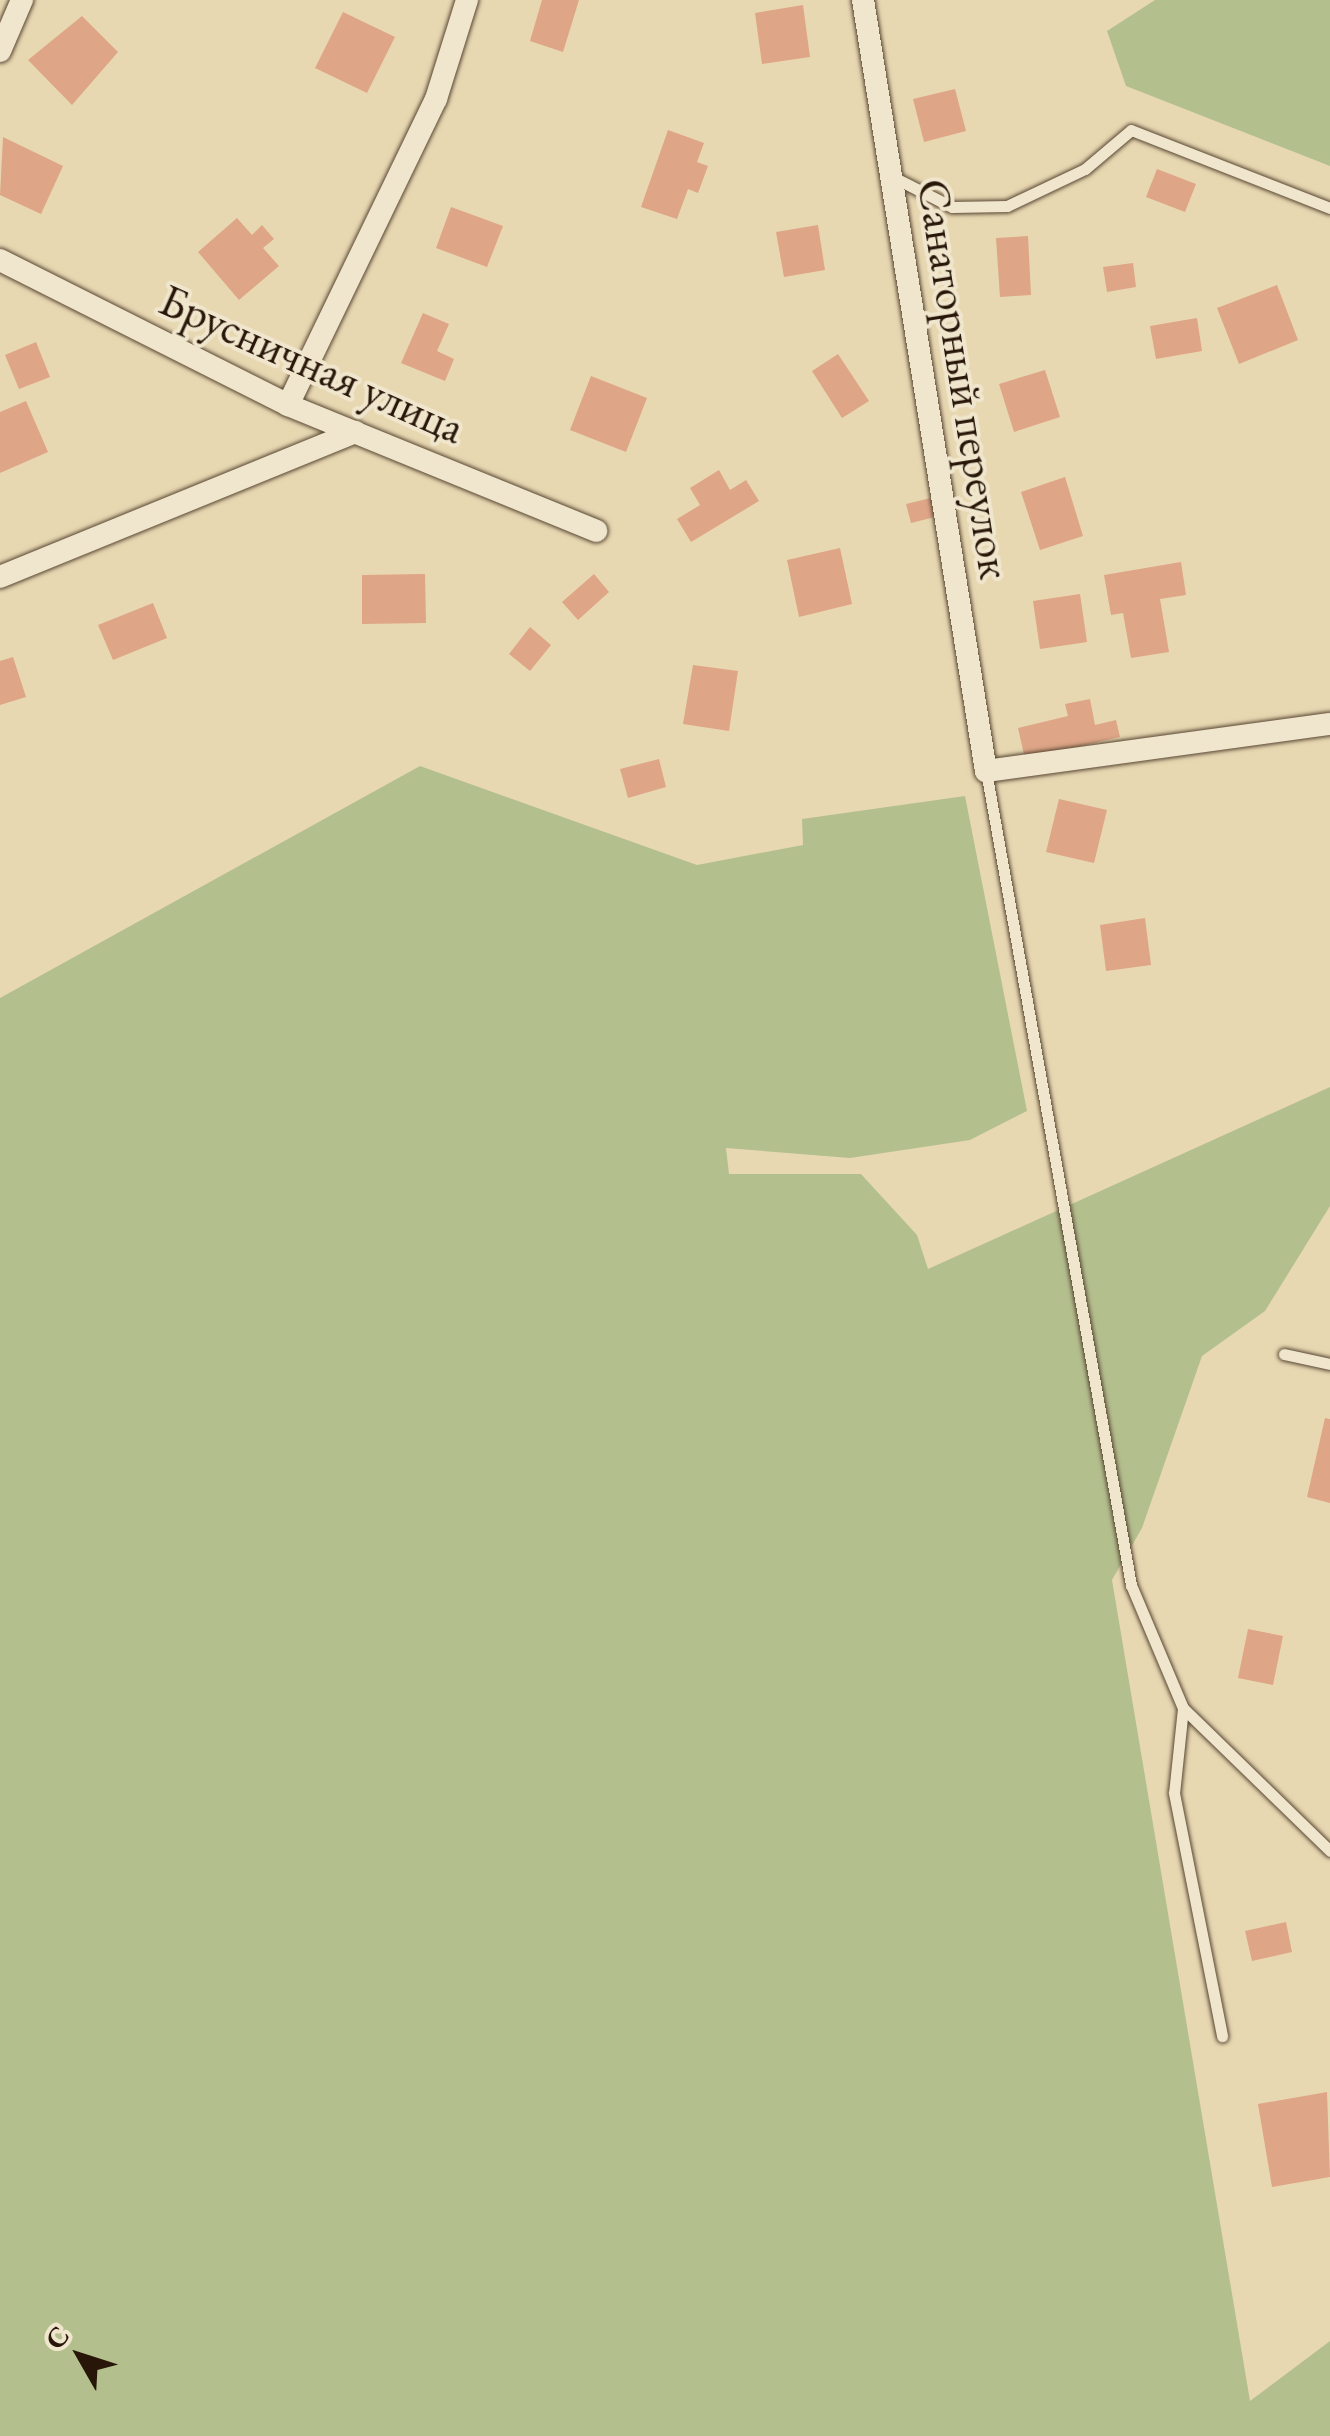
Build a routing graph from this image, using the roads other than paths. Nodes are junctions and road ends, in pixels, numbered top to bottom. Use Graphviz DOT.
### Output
graph roads {
  1 [pos="22,0"];
  2 [pos="467,0"];
  3 [pos="863,0"];
  4 [pos="0,51"];
  5 [pos="891,176"];
  6 [pos="1330,208"];
  7 [pos="0,260"];
  8 [pos="288,405"];
  9 [pos="356,432"];
  10 [pos="596,531"];
  11 [pos="0,577"];
  12 [pos="1330,724"];
  13 [pos="986,772"];
  14 [pos="1284,1354"];
  15 [pos="1330,1364"];
  16 [pos="1183,1708"];
  17 [pos="1330,1851"];
  18 [pos="1222,2036"];
  1 -- 4 [label="street"];
  2 -- 8 [label="street"];
  3 -- 5 [label="street, Санаторный переулок"];
  5 -- 6 [label="lane"];
  5 -- 13 [label="street, Санаторный переулок"];
  7 -- 8 [label="street, Брусничная улица"];
  8 -- 9 [label="street, Брусничная улица"];
  9 -- 10 [label="street, Брусничная улица"];
  9 -- 11 [label="street"];
  12 -- 13 [label="street"];
  13 -- 16 [label="lane"];
  14 -- 15 [label="lane"];
  16 -- 17 [label="lane"];
  16 -- 18 [label="lane"];
}
